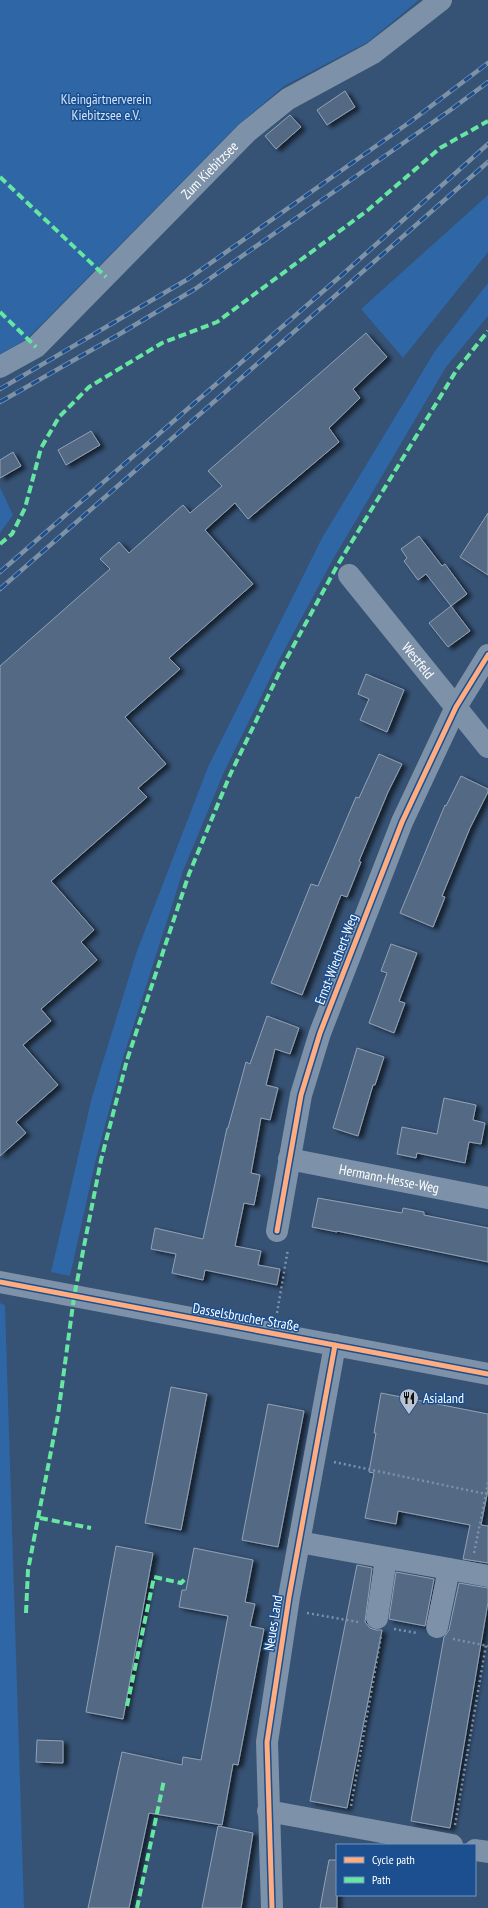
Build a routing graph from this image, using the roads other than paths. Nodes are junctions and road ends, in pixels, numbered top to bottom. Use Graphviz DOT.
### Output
graph roads {
  1 [pos="441,0"];
  2 [pos="0,367"];
  3 [pos="349,575"];
  4 [pos="488,655"];
  5 [pos="456,707"];
  6 [pos="488,747"];
  7 [pos="289,1159"];
  8 [pos="488,1198"];
  9 [pos="277,1231"];
  10 [pos="0,1282"];
  11 [pos="335,1345"];
  12 [pos="488,1374"];
  13 [pos="299,1542"];
  14 [pos="386,1558"];
  15 [pos="448,1569"];
  16 [pos="488,1576"];
  17 [pos="379,1626"];
  18 [pos="437,1627"];
  19 [pos="268,1811"];
  20 [pos="447,1844"];
  21 [pos="476,1850"];
  22 [pos="488,1852"];
  23 [pos="272,1908"];
  1 -- 2 [label="street, Zum Kiebitzsee"];
  3 -- 5 [label="street, Westfeld"];
  4 -- 5 [label="street, Ernst-Wiechert-Weg"];
  5 -- 6 [label="street, Westfeld"];
  5 -- 7 [label="street, Ernst-Wiechert-Weg"];
  7 -- 8 [label="street, Hermann-Hesse-Weg"];
  7 -- 9 [label="street, Ernst-Wiechert-Weg"];
  10 -- 11 [label="street, Dasselsbrucher Straße"];
  11 -- 12 [label="street, Dasselsbrucher Straße"];
  11 -- 13 [label="street, Neues Land"];
  13 -- 14 [label="street"];
  13 -- 19 [label="street, Neues Land"];
  14 -- 15 [label="street"];
  14 -- 17 [label="street"];
  15 -- 16 [label="street"];
  15 -- 18 [label="street"];
  19 -- 20 [label="street"];
  19 -- 23 [label="street, Neues Land"];
  21 -- 22 [label="street"];
}
